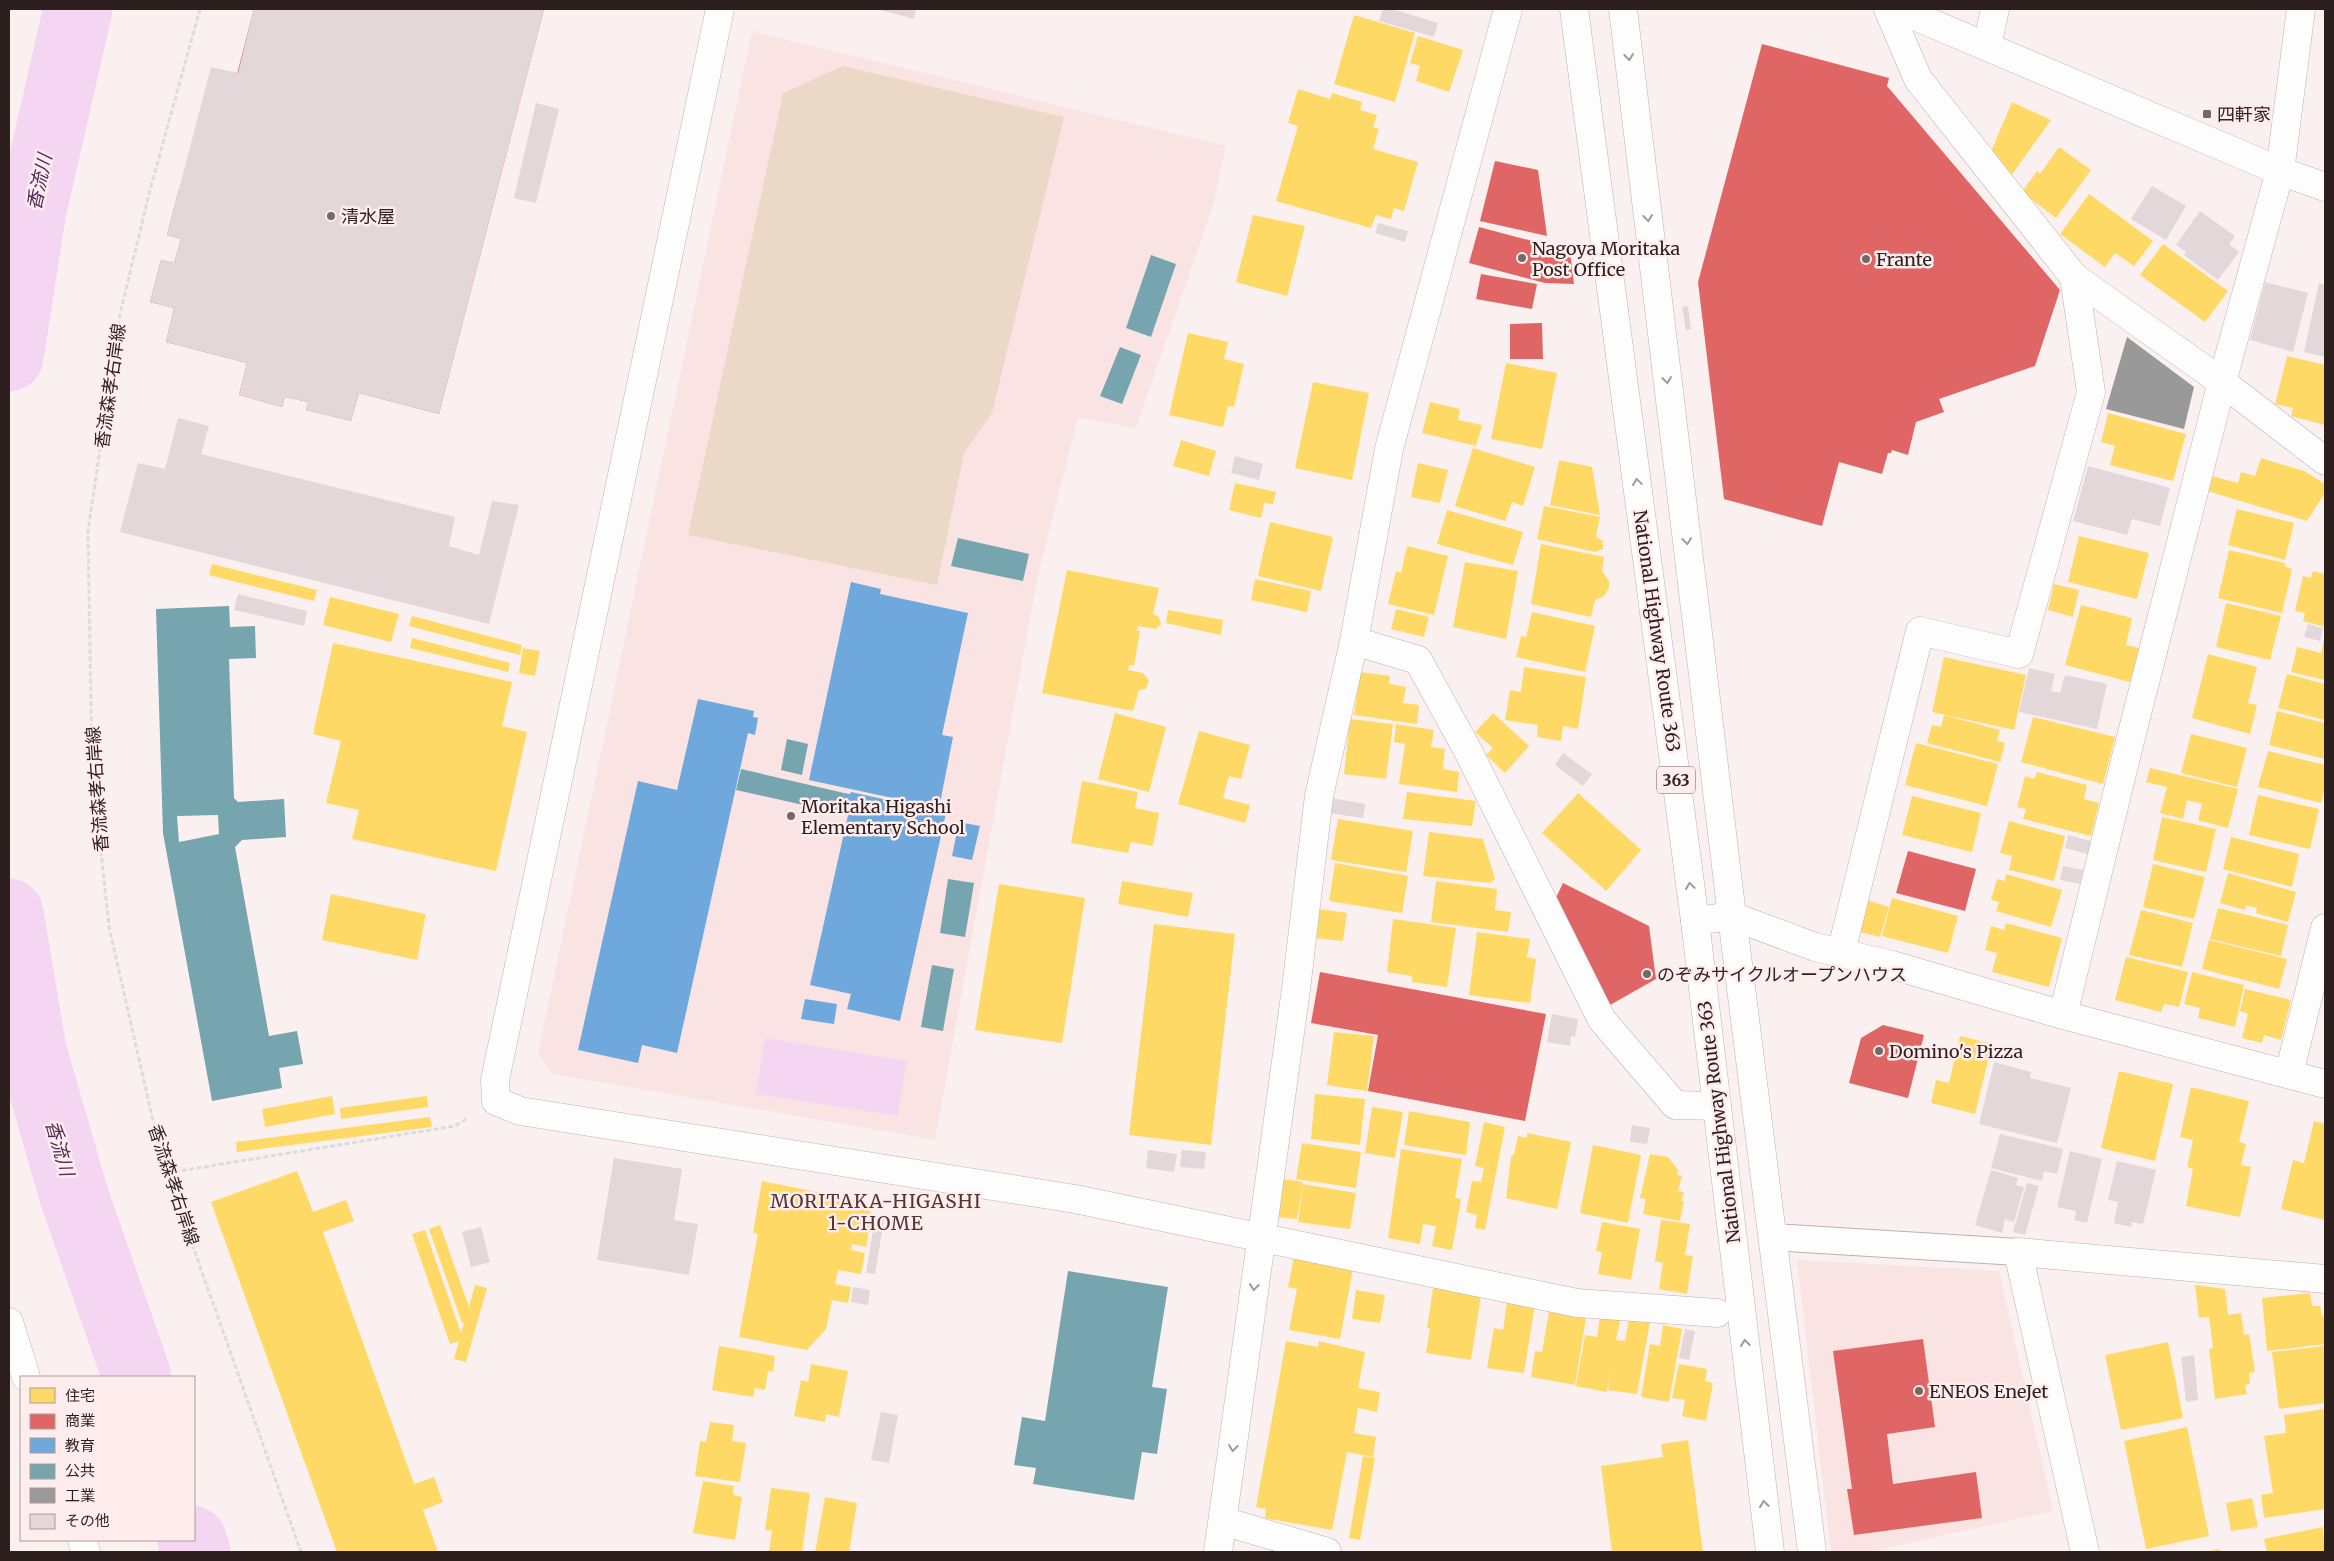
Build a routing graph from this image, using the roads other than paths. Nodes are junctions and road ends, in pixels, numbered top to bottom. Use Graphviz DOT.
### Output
graph roads {
  1 [pos="720,9"];
  2 [pos="1508,9"];
  3 [pos="1574,9"];
  4 [pos="1623,9"];
  5 [pos="1888,9"];
  6 [pos="1898,9"];
  7 [pos="1995,9"];
  8 [pos="2300,9"];
  9 [pos="1987,46"];
  10 [pos="2280,171"];
  11 [pos="2325,187"];
  12 [pos="2074,277"];
  13 [pos="2222,382"];
  14 [pos="2325,461"];
  15 [pos="1354,641"];
  16 [pos="1732,916"];
  17 [pos="1695,921"];
  18 [pos="2325,928"];
  19 [pos="1840,953"];
  20 [pos="2063,1015"];
  21 [pos="2289,1074"];
  22 [pos="2325,1084"];
  23 [pos="1717,1106"];
  24 [pos="1772,1237"];
  25 [pos="1260,1239"];
  26 [pos="2018,1252"];
  27 [pos="2325,1280"];
  28 [pos="1717,1313"];
  29 [pos="9,1322"];
  30 [pos="26,1376"];
  31 [pos="1223,1521"];
  32 [pos="1218,1552"];
  33 [pos="1327,1552"];
  34 [pos="1770,1552"];
  35 [pos="1812,1552"];
  36 [pos="2085,1552"];
  1 -- 25 [label="main road"];
  2 -- 15 [label="main road"];
  17 -- 3 [label="main road, National Highway Route 363 / 363, one-way"];
  4 -- 16 [label="main road, 363, one-way"];
  5 -- 12 [label="main road"];
  6 -- 9 [label="main road"];
  7 -- 9 [label="main road"];
  8 -- 10 [label="main road"];
  9 -- 10 [label="main road"];
  10 -- 11 [label="main road"];
  10 -- 13 [label="main road"];
  12 -- 13 [label="main road"];
  12 -- 19 [label="main road"];
  13 -- 14 [label="main road"];
  13 -- 20 [label="main road"];
  15 -- 23 [label="main road"];
  15 -- 25 [label="main road"];
  16 -- 17 [label="main road"];
  16 -- 19 [label="main road"];
  16 -- 24 [label="main road, 363"];
  17 -- 23 [label="main road, National Highway Route 363 / 363"];
  18 -- 21 [label="main road"];
  19 -- 20 [label="main road"];
  20 -- 21 [label="main road"];
  21 -- 22 [label="main road"];
  34 -- 23 [label="main road, National Highway Route 363 / 363, one-way"];
  24 -- 26 [label="street"];
  24 -- 35 [label="main road, 363"];
  25 -- 28 [label="main road"];
  25 -- 31 [label="main road, one-way"];
  26 -- 27 [label="main road"];
  26 -- 36 [label="main road"];
  29 -- 30 [label="main road"];
  31 -- 32 [label="main road"];
  31 -- 33 [label="main road"];
}
